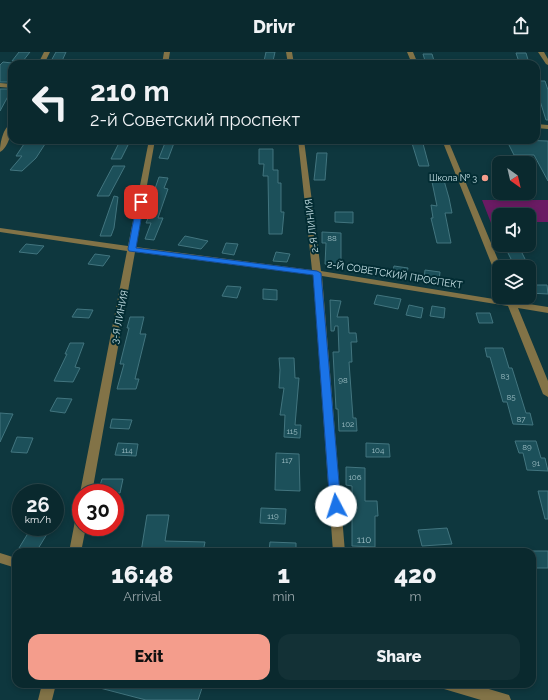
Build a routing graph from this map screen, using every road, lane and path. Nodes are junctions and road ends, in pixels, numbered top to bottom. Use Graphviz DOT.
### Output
graph roads {
  1 [pos="541,52"];
  2 [pos="548,63"];
  3 [pos="8,133"];
  4 [pos="151,144"];
  5 [pos="301,144"];
  6 [pos="447,144"];
  7 [pos="0,150"];
  8 [pos="0,230"];
  9 [pos="132,249"];
  10 [pos="494,260"];
  11 [pos="317,273"];
  12 [pos="492,297"];
  13 [pos="512,304"];
  14 [pos="525,304"];
  15 [pos="548,310"];
  16 [pos="548,394"];
  17 [pos="88,484"];
  18 [pos="78,536"];
  19 [pos="76,548"];
  20 [pos="339,548"];
  21 [pos="0,558"];
  22 [pos="12,562"];
  23 [pos="48,688"];
  24 [pos="462,688"];
  25 [pos="45,700"];
  26 [pos="504,700"];
  1 -- 2 [label="street"];
  3 -- 7 [label="street"];
  4 -- 9 [label="street, 3-Я ЛИНИЯ"];
  5 -- 11 [label="street, 2-Я ЛИНИЯ"];
  6 -- 10 [label="street"];
  8 -- 9 [label="street, 2-Й СОВЕТСКИЙ ПРОСПЕКТ"];
  9 -- 11 [label="street, 2-Й СОВЕТСКИЙ ПРОСПЕКТ"];
  9 -- 17 [label="street, 3-Я ЛИНИЯ"];
  11 -- 12 [label="street, 2-Й СОВЕТСКИЙ ПРОСПЕКТ"];
  11 -- 20 [label="street, 2-Я ЛИНИЯ"];
  13 -- 16 [label="street"];
  14 -- 15 [label="street, 2-Й СОВЕТСКИЙ ПРОСПЕКТ"];
  18 -- 19 [label="street"];
  21 -- 22 [label="street"];
  23 -- 25 [label="street"];
  24 -- 26 [label="street"];
}
